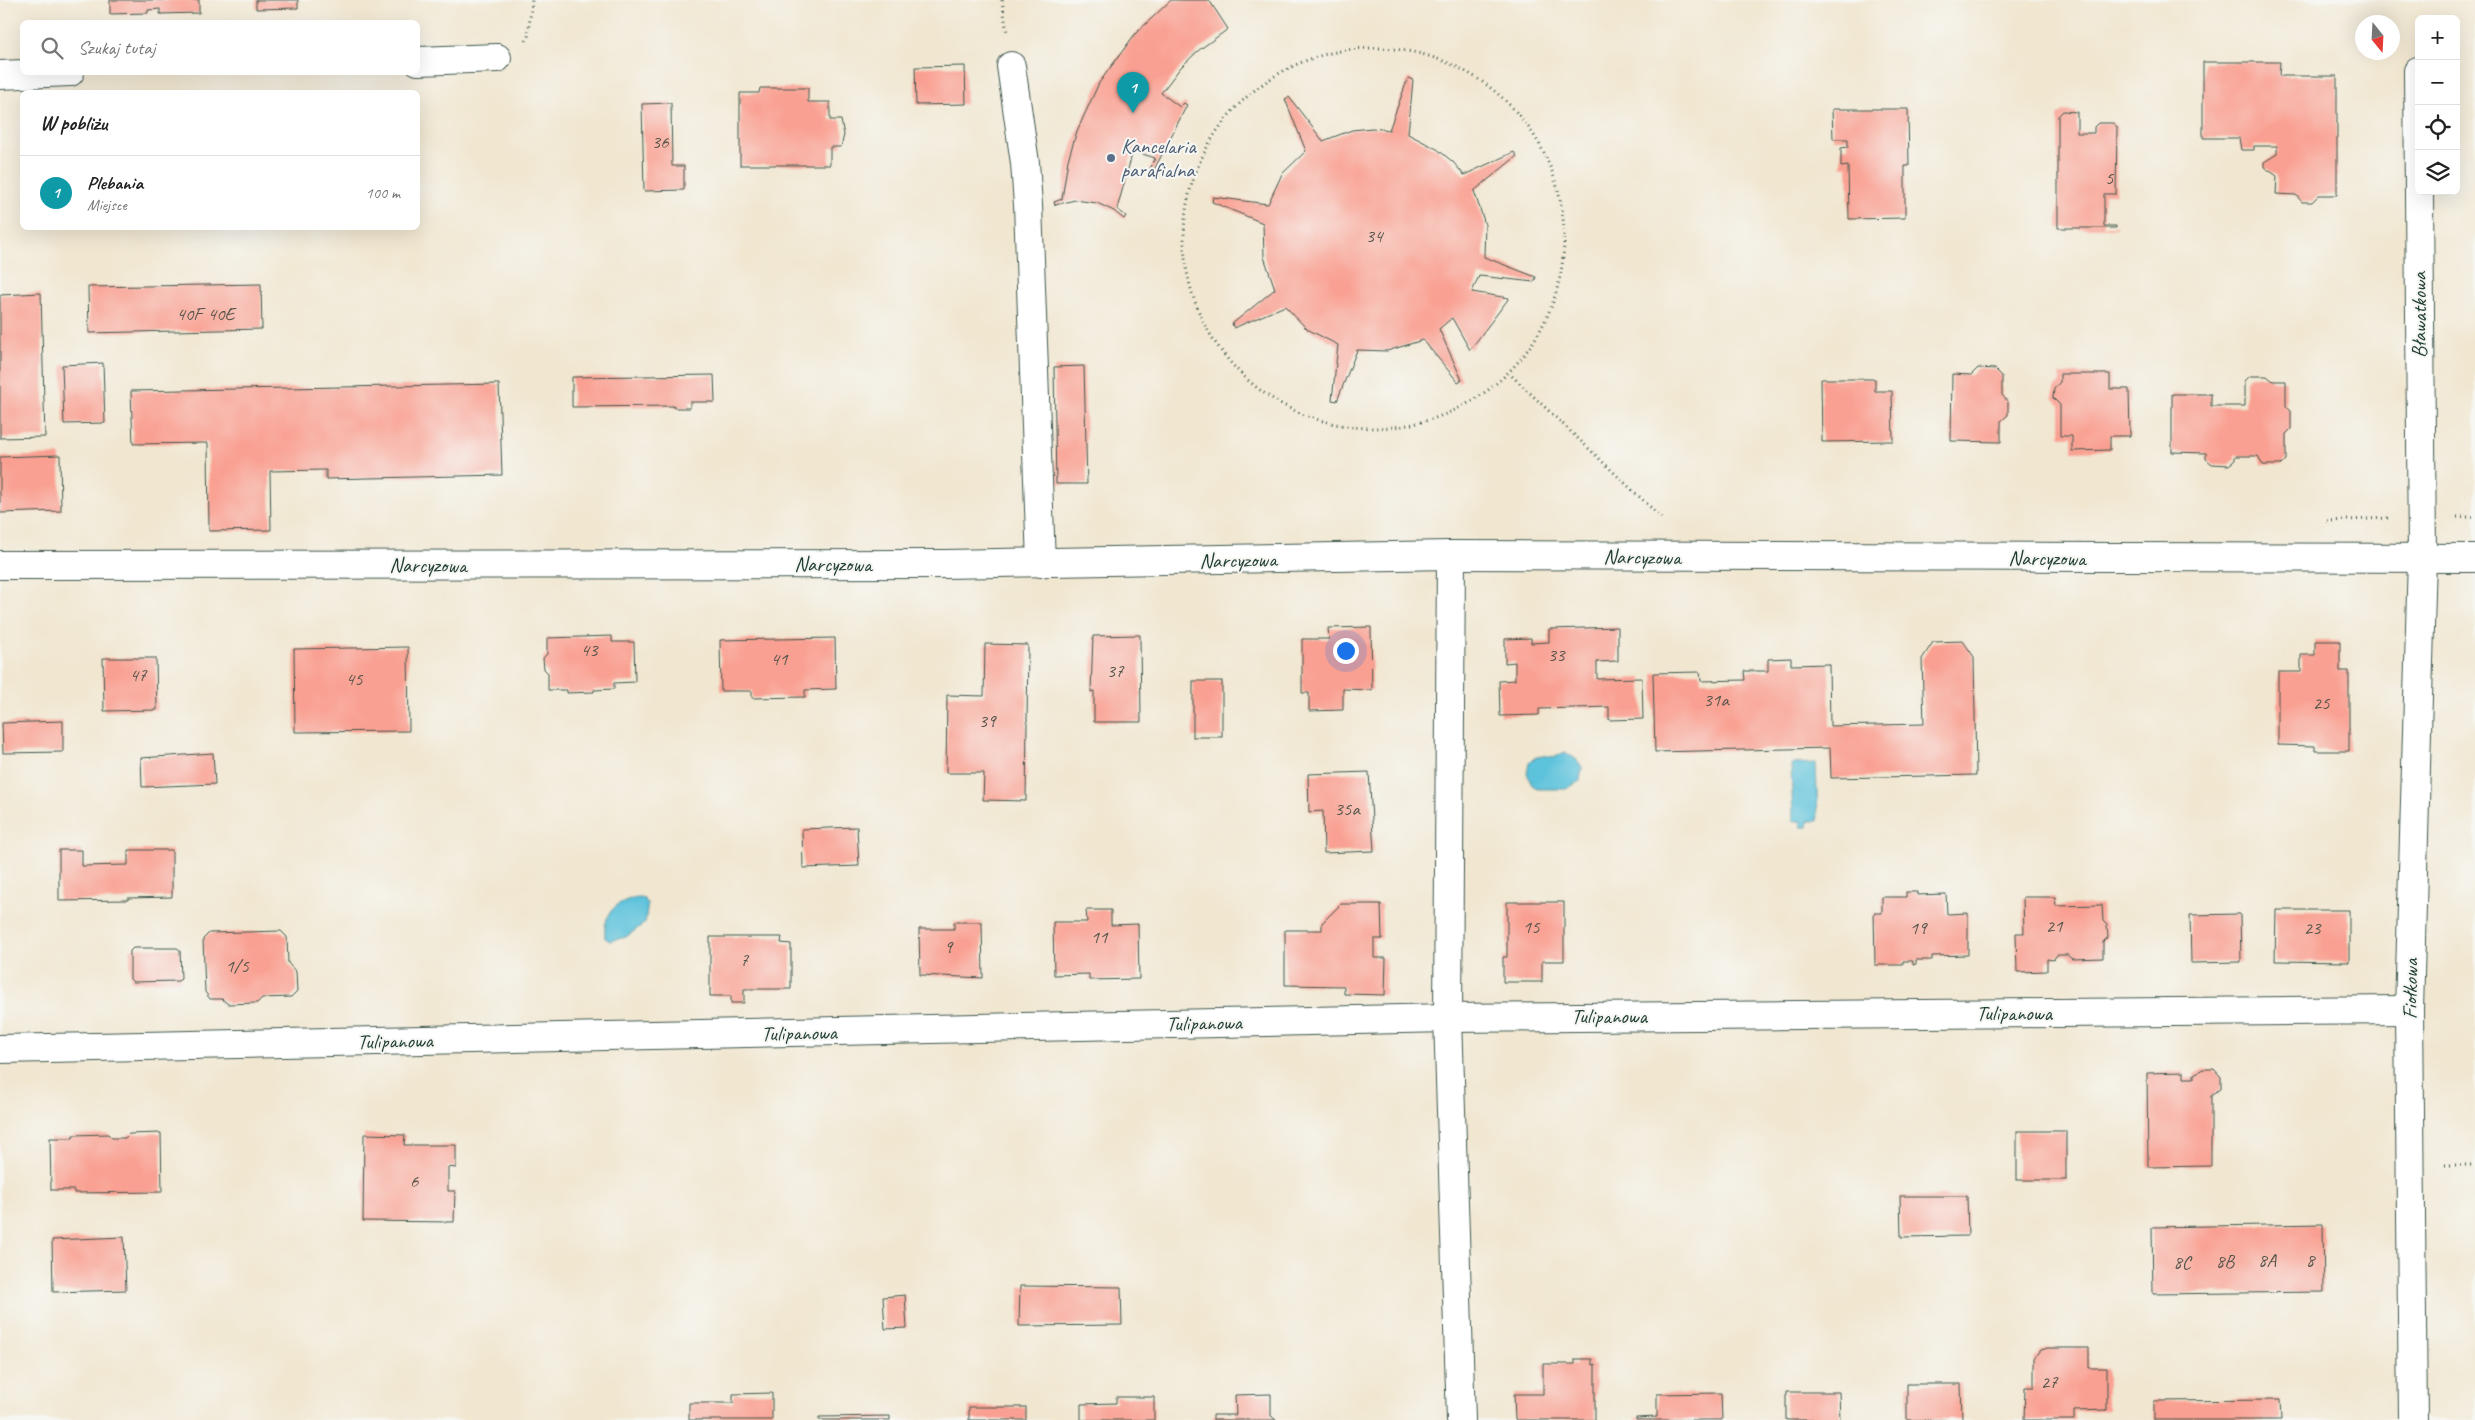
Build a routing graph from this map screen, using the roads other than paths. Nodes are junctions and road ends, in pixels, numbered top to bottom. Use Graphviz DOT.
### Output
graph roads {
  1 [pos="497,58"];
  2 [pos="420,61"];
  3 [pos="1011,66"];
  4 [pos="20,74"];
  5 [pos="0,75"];
  6 [pos="2418,105"];
  7 [pos="1451,556"];
  8 [pos="2422,558"];
  9 [pos="2475,558"];
  10 [pos="1041,563"];
  11 [pos="0,565"];
  12 [pos="2409,1010"];
  13 [pos="1448,1018"];
  14 [pos="0,1049"];
  15 [pos="1461,1420"];
  16 [pos="2413,1420"];
  1 -- 2 [label="street"];
  3 -- 10 [label="street"];
  4 -- 5 [label="street"];
  6 -- 8 [label="street, Bławatkowa"];
  7 -- 8 [label="street, Narcyzowa"];
  7 -- 10 [label="street, Narcyzowa"];
  7 -- 13 [label="street"];
  8 -- 9 [label="street, Narcyzowa"];
  8 -- 12 [label="street, Fiołkowa"];
  10 -- 11 [label="street, Narcyzowa"];
  12 -- 13 [label="street, Tulipanowa"];
  12 -- 16 [label="street, Fiołkowa"];
  13 -- 14 [label="street, Tulipanowa"];
  13 -- 15 [label="street"];
}
